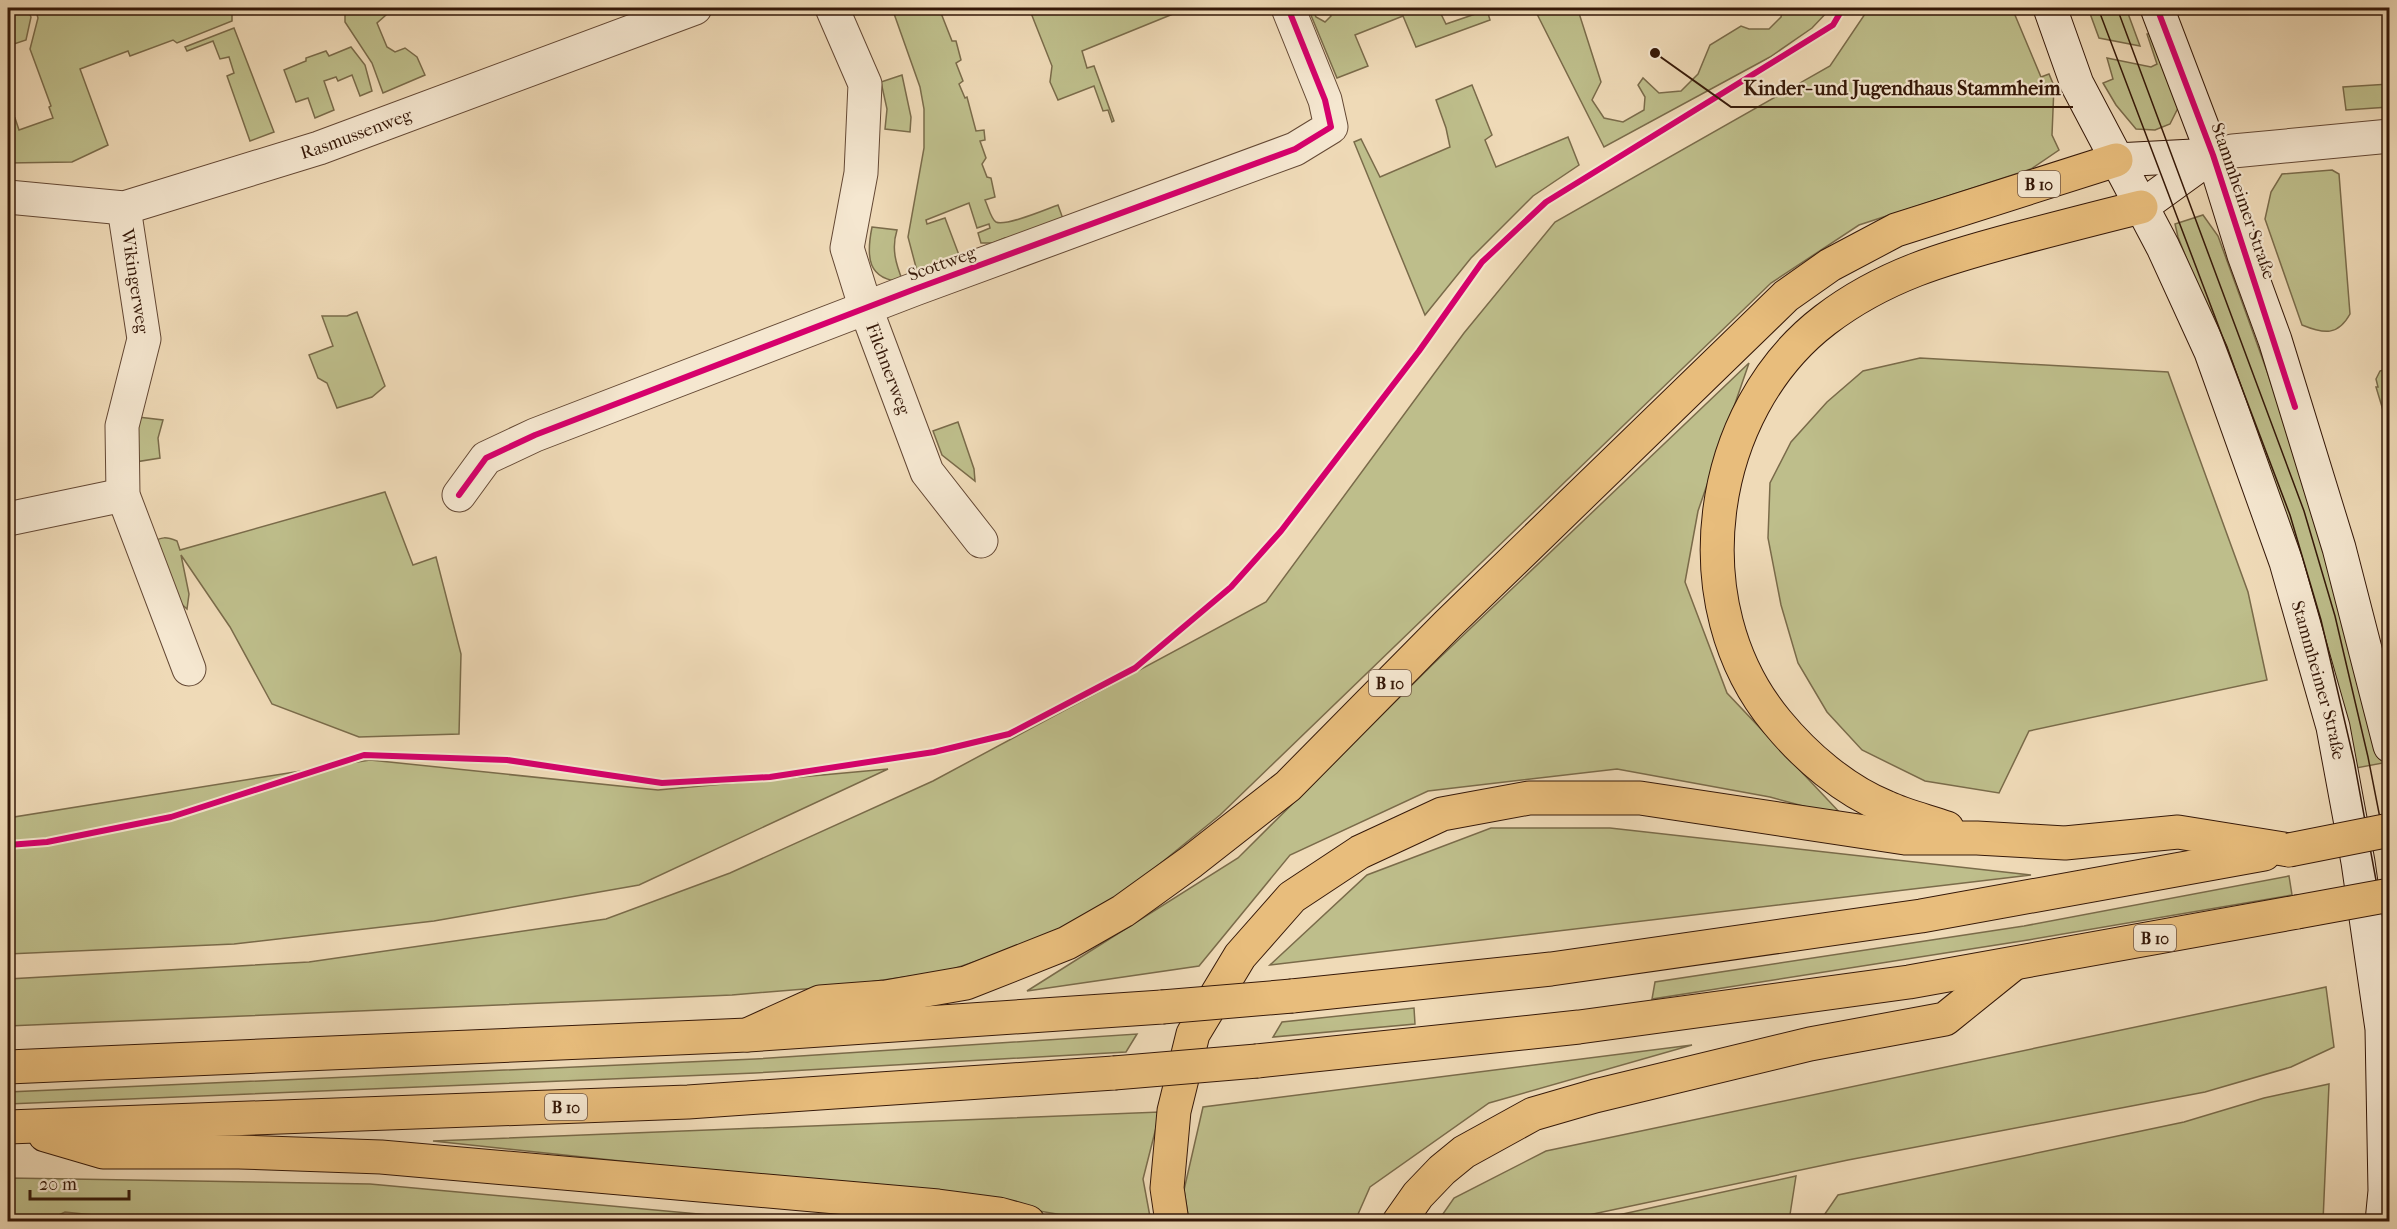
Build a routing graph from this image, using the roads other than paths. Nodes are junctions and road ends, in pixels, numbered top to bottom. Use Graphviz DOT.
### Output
graph roads {
  1 [pos="695,8"];
  2 [pos="832,8"];
  3 [pos="1288,8"];
  4 [pos="2050,8"];
  5 [pos="2157,8"];
  6 [pos="2390,136"];
  7 [pos="2213,155"];
  8 [pos="2116,160"];
  9 [pos="8,197"];
  10 [pos="2141,207"];
  11 [pos="124,208"];
  12 [pos="866,309"];
  13 [pos="123,495"];
  14 [pos="459,495"];
  15 [pos="8,519"];
  16 [pos="981,541"];
  17 [pos="189,669"];
  18 [pos="2390,746"];
  19 [pos="2390,830"];
  20 [pos="1977,838"];
  21 [pos="2289,850"];
  22 [pos="2390,895"];
  23 [pos="2013,964"];
  24 [pos="747,1035"];
  25 [pos="8,1067"];
  26 [pos="13,1127"];
  27 [pos="1028,1221"];
  28 [pos="1172,1221"];
  29 [pos="1399,1221"];
  30 [pos="2382,1221"];
  1 -- 11 [label="street, Rasmussenweg"];
  2 -- 12 [label="street, Filchnerweg"];
  3 -- 12 [label="street, Scottweg"];
  4 -- 8 [label="street, Stammheimer Straße"];
  5 -- 7 [label="street, Stammheimer Straße"];
  6 -- 7 [label="street"];
  7 -- 8 [label="street"];
  7 -- 10 [label="street"];
  7 -- 18 [label="street, Stammheimer Straße"];
  8 -- 10 [label="street, Stammheimer Straße"];
  8 -- 24 [label="highway, B 10"];
  9 -- 11 [label="street, Rasmussenweg"];
  10 -- 20 [label="highway"];
  10 -- 30 [label="street, Stammheimer Straße"];
  11 -- 13 [label="street, Wikingerweg"];
  12 -- 14 [label="street, Scottweg"];
  12 -- 16 [label="street, Filchnerweg"];
  13 -- 15 [label="street"];
  13 -- 17 [label="street, Wikingerweg"];
  19 -- 21 [label="highway, B 10, bridge"];
  20 -- 21 [label="highway"];
  20 -- 28 [label="highway"];
  21 -- 24 [label="highway, B 10, bridge"];
  22 -- 23 [label="highway, B 10, bridge"];
  23 -- 26 [label="highway, B 10, bridge"];
  23 -- 29 [label="highway, B 10"];
  24 -- 25 [label="highway, B 10"];
  26 -- 27 [label="highway"];
}
